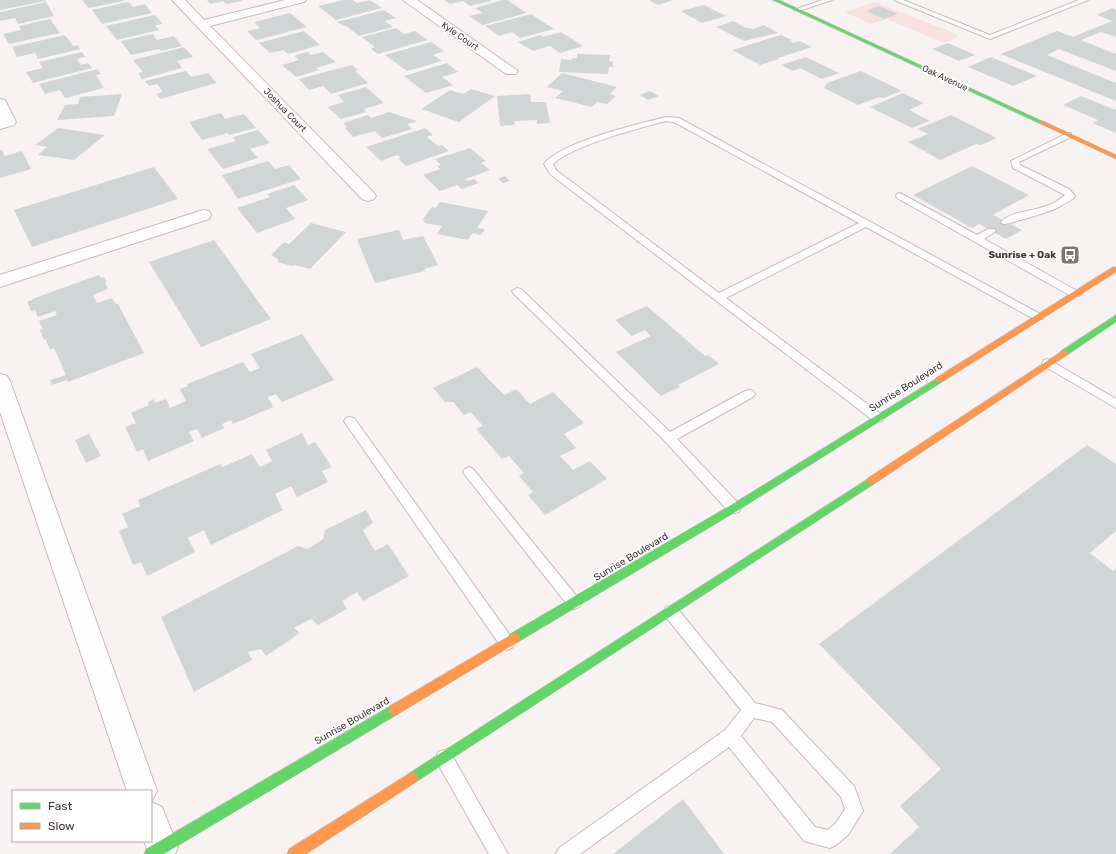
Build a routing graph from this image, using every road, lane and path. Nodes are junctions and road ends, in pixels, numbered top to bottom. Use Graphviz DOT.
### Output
graph roads {
  1 [pos="178,0"];
  2 [pos="300,0"];
  3 [pos="409,0"];
  4 [pos="775,0"];
  5 [pos="829,0"];
  6 [pos="897,0"];
  7 [pos="915,0"];
  8 [pos="1085,0"];
  9 [pos="906,3"];
  10 [pos="797,10"];
  11 [pos="201,24"];
  12 [pos="511,71"];
  13 [pos="0,103"];
  14 [pos="0,125"];
  15 [pos="1068,135"];
  16 [pos="1116,157"];
  17 [pos="368,196"];
  18 [pos="900,196"];
  19 [pos="203,215"];
  20 [pos="1006,222"];
  21 [pos="867,224"];
  22 [pos="991,231"];
  23 [pos="977,239"];
  24 [pos="1116,269"];
  25 [pos="0,281"];
  26 [pos="517,291"];
  27 [pos="1075,294"];
  28 [pos="719,297"];
  29 [pos="1038,317"];
  30 [pos="1116,318"];
  31 [pos="1048,363"];
  32 [pos="0,381"];
  33 [pos="749,394"];
  34 [pos="1116,404"];
  35 [pos="878,418"];
  36 [pos="350,421"];
  37 [pos="669,438"];
  38 [pos="469,472"];
  39 [pos="734,508"];
  40 [pos="574,603"];
  41 [pos="671,612"];
  42 [pos="507,643"];
  43 [pos="751,710"];
  44 [pos="731,736"];
  45 [pos="444,758"];
  46 [pos="142,790"];
  47 [pos="152,825"];
  48 [pos="324,835"];
  49 [pos="156,851"];
  50 [pos="294,854"];
  51 [pos="319,854"];
  52 [pos="499,854"];
  53 [pos="565,854"];
  1 -- 11 [label="street, Joshua Court"];
  2 -- 11 [label="street"];
  3 -- 12 [label="street, Kyle Court"];
  4 -- 10 [label="main road, Oak Avenue"];
  5 -- 10 [label="lane"];
  6 -- 9 [label="lane"];
  7 -- 9 [label="lane"];
  8 -- 9 [label="lane"];
  10 -- 15 [label="main road, Oak Avenue"];
  11 -- 17 [label="street, Joshua Court"];
  13 -- 14 [label="street"];
  15 -- 16 [label="main road, Oak Avenue"];
  15 -- 20 [label="lane"];
  18 -- 23 [label="lane"];
  19 -- 25 [label="street"];
  21 -- 28 [label="lane"];
  21 -- 28 [label="lane"];
  21 -- 29 [label="lane"];
  22 -- 23 [label="lane"];
  23 -- 27 [label="lane"];
  24 -- 27 [label="main road, Sunrise Boulevard"];
  26 -- 37 [label="lane"];
  27 -- 29 [label="main road, Sunrise Boulevard"];
  28 -- 35 [label="lane"];
  29 -- 35 [label="main road, Sunrise Boulevard"];
  30 -- 31 [label="main road"];
  31 -- 34 [label="lane"];
  31 -- 41 [label="main road"];
  32 -- 46 [label="street"];
  33 -- 37 [label="lane"];
  35 -- 39 [label="main road, Sunrise Boulevard"];
  36 -- 42 [label="lane"];
  37 -- 39 [label="lane"];
  38 -- 40 [label="lane"];
  39 -- 40 [label="main road, Sunrise Boulevard"];
  40 -- 42 [label="main road, Sunrise Boulevard"];
  41 -- 43 [label="lane"];
  41 -- 45 [label="main road"];
  42 -- 49 [label="main road, Sunrise Boulevard"];
  43 -- 44 [label="lane"];
  43 -- 44 [label="lane"];
  44 -- 53 [label="lane"];
  45 -- 48 [label="main road"];
  45 -- 52 [label="lane"];
  47 -- 49 [label="street"];
  48 -- 50 [label="main road"];
  48 -- 51 [label="lane"];
}
